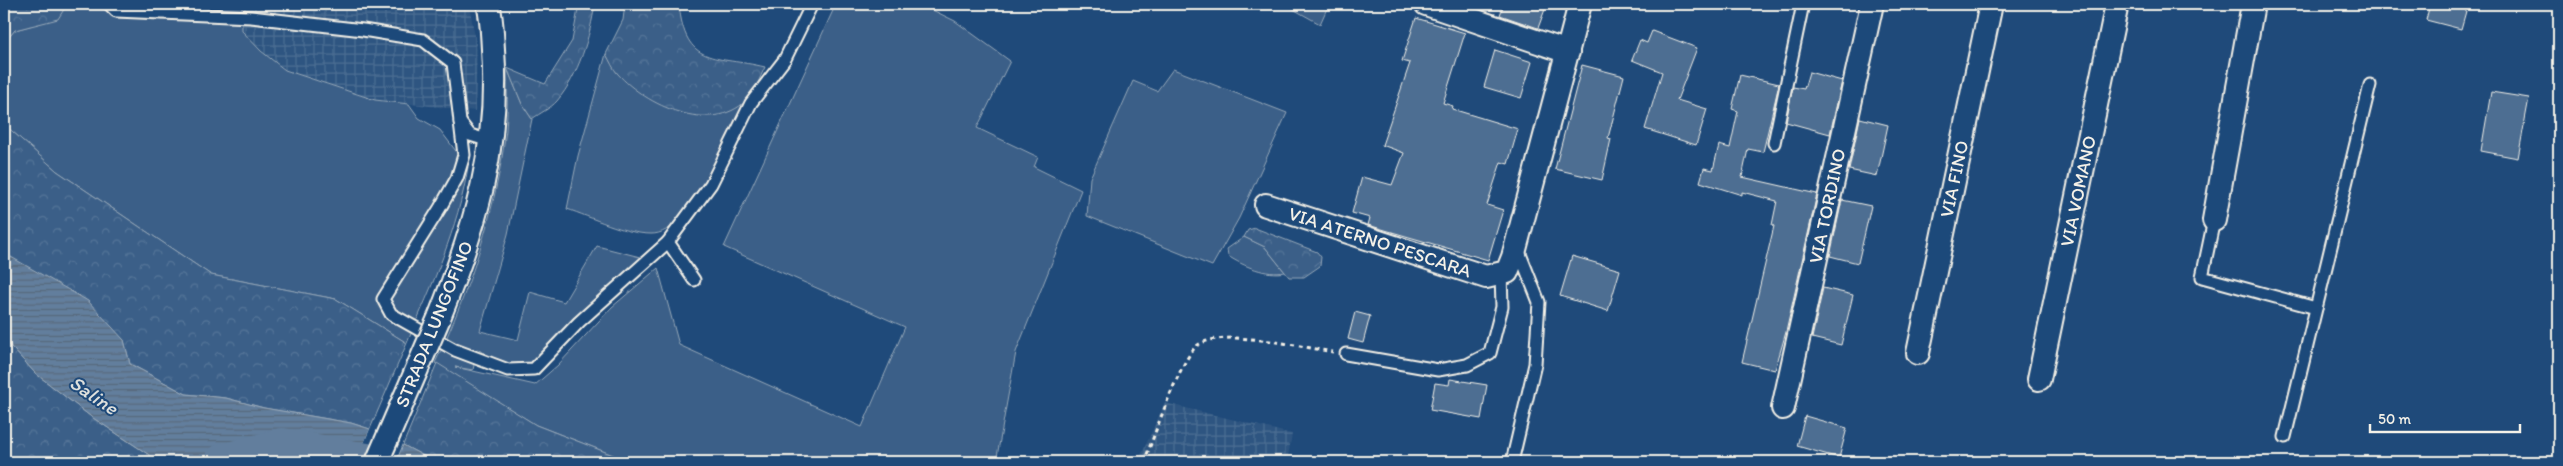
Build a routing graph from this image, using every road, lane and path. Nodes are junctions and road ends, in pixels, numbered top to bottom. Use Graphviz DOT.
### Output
graph roads {
  1 [pos="110,4"];
  2 [pos="488,4"];
  3 [pos="812,4"];
  4 [pos="1426,4"];
  5 [pos="1580,4"];
  6 [pos="1803,4"];
  7 [pos="1872,4"];
  8 [pos="1991,4"];
  9 [pos="2118,4"];
  10 [pos="2253,4"];
  11 [pos="1568,52"];
  12 [pos="2370,85"];
  13 [pos="459,120"];
  14 [pos="490,141"];
  15 [pos="1774,143"];
  16 [pos="1266,205"];
  17 [pos="2214,220"];
  18 [pos="668,242"];
  19 [pos="1516,245"];
  20 [pos="1500,273"];
  21 [pos="694,280"];
  22 [pos="2316,308"];
  23 [pos="1918,353"];
  24 [pos="1346,354"];
  25 [pos="2039,378"];
  26 [pos="1783,408"];
  27 [pos="2286,437"];
  28 [pos="377,462"];
  29 [pos="1144,462"];
  30 [pos="1512,462"];
  1 -- 13 [label="lane"];
  2 -- 14 [label="street, STRADA LUNGOFINO"];
  3 -- 18 [label="lane"];
  4 -- 11 [label="street"];
  5 -- 11 [label="street"];
  6 -- 15 [label="lane"];
  7 -- 26 [label="street, VIA TORDINO"];
  8 -- 23 [label="street, VIA FINO"];
  9 -- 25 [label="street, VIA VOMANO"];
  10 -- 17 [label="street"];
  11 -- 19 [label="street"];
  12 -- 22 [label="lane"];
  13 -- 14 [label="lane"];
  13 -- 18 [label="lane"];
  14 -- 28 [label="street, STRADA LUNGOFINO, bridge"];
  16 -- 20 [label="street, VIA ATERNO PESCARA"];
  17 -- 22 [label="lane"];
  18 -- 21 [label="lane"];
  19 -- 20 [label="street"];
  19 -- 30 [label="lane"];
  20 -- 24 [label="lane"];
  22 -- 27 [label="lane"];
  24 -- 29 [label="path"];
}
